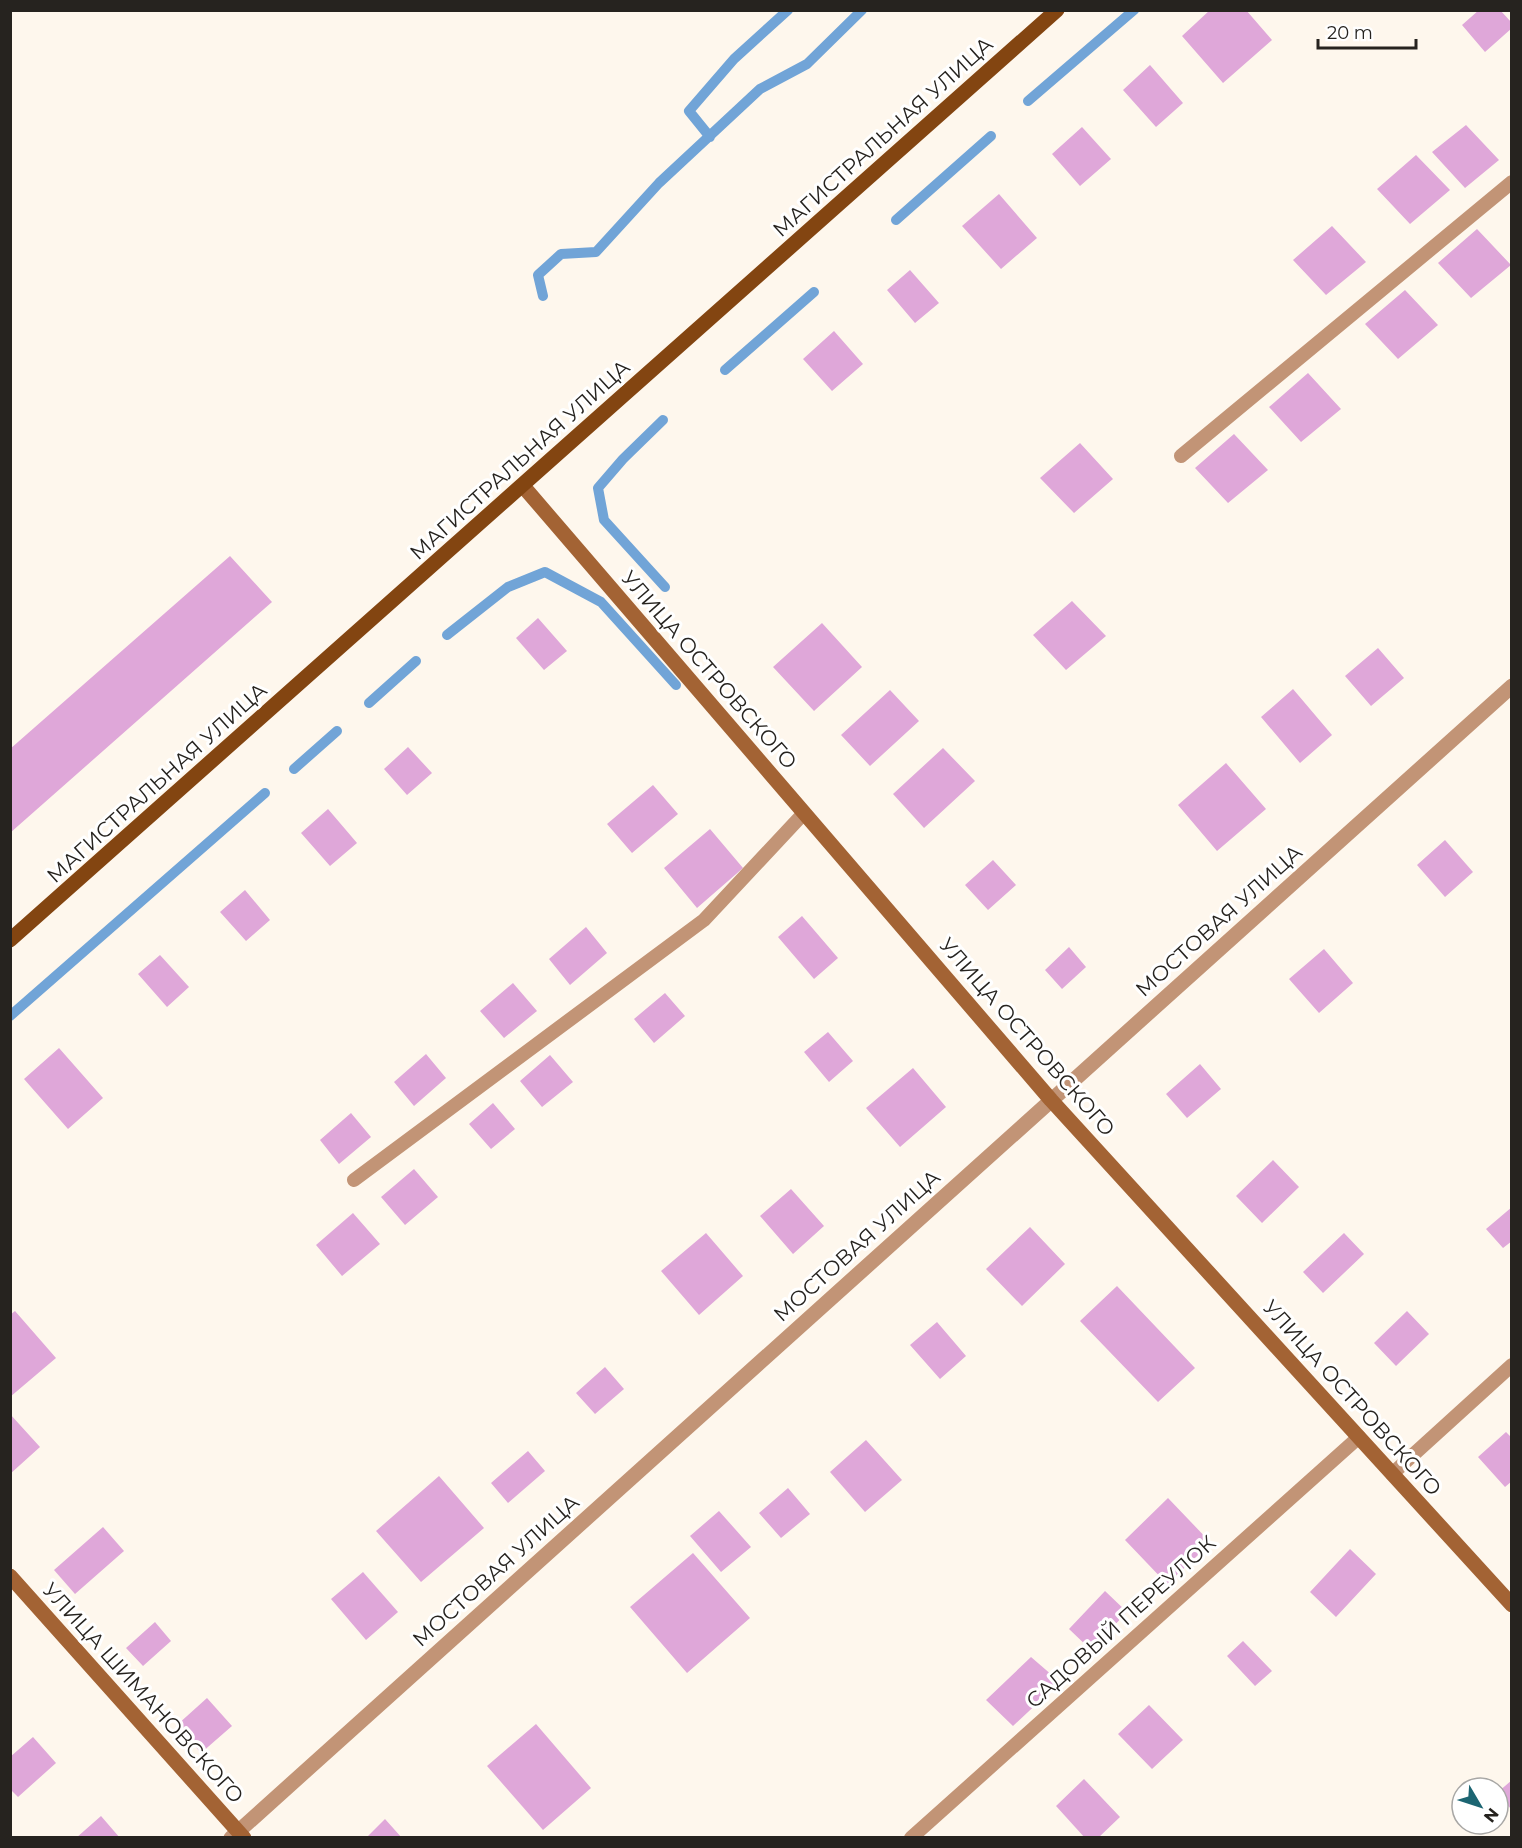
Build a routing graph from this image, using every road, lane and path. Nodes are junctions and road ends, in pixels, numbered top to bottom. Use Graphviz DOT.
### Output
graph roads {
  1 [pos="1057,10"];
  2 [pos="1512,182"];
  3 [pos="1181,456"];
  4 [pos="523,486"];
  5 [pos="1512,686"];
  6 [pos="804,813"];
  7 [pos="10,940"];
  8 [pos="1051,1100"];
  9 [pos="354,1180"];
  10 [pos="1512,1365"];
  11 [pos="1359,1437"];
  12 [pos="1392,1474"];
  13 [pos="10,1576"];
  14 [pos="1512,1605"];
  15 [pos="238,1835"];
  16 [pos="911,1838"];
  1 -- 4 [label="main road, МАГИСТРАЛЬНАЯ УЛИЦА"];
  2 -- 3 [label="lane"];
  4 -- 6 [label="street, УЛИЦА ОСТРОВСКОГО"];
  4 -- 7 [label="main road, МАГИСТРАЛЬНАЯ УЛИЦА"];
  5 -- 8 [label="street, МОСТОВАЯ УЛИЦА"];
  6 -- 8 [label="street, УЛИЦА ОСТРОВСКОГО"];
  6 -- 9 [label="lane"];
  8 -- 11 [label="street, УЛИЦА ОСТРОВСКОГО"];
  8 -- 15 [label="street, МОСТОВАЯ УЛИЦА"];
  10 -- 12 [label="lane"];
  11 -- 12 [label="street, УЛИЦА ОСТРОВСКОГО"];
  11 -- 16 [label="lane, САДОВЫЙ ПЕРЕУЛОК"];
  12 -- 14 [label="street, УЛИЦА ОСТРОВСКОГО"];
  13 -- 15 [label="street, УЛИЦА ШИМАНОВСКОГО"];
}
